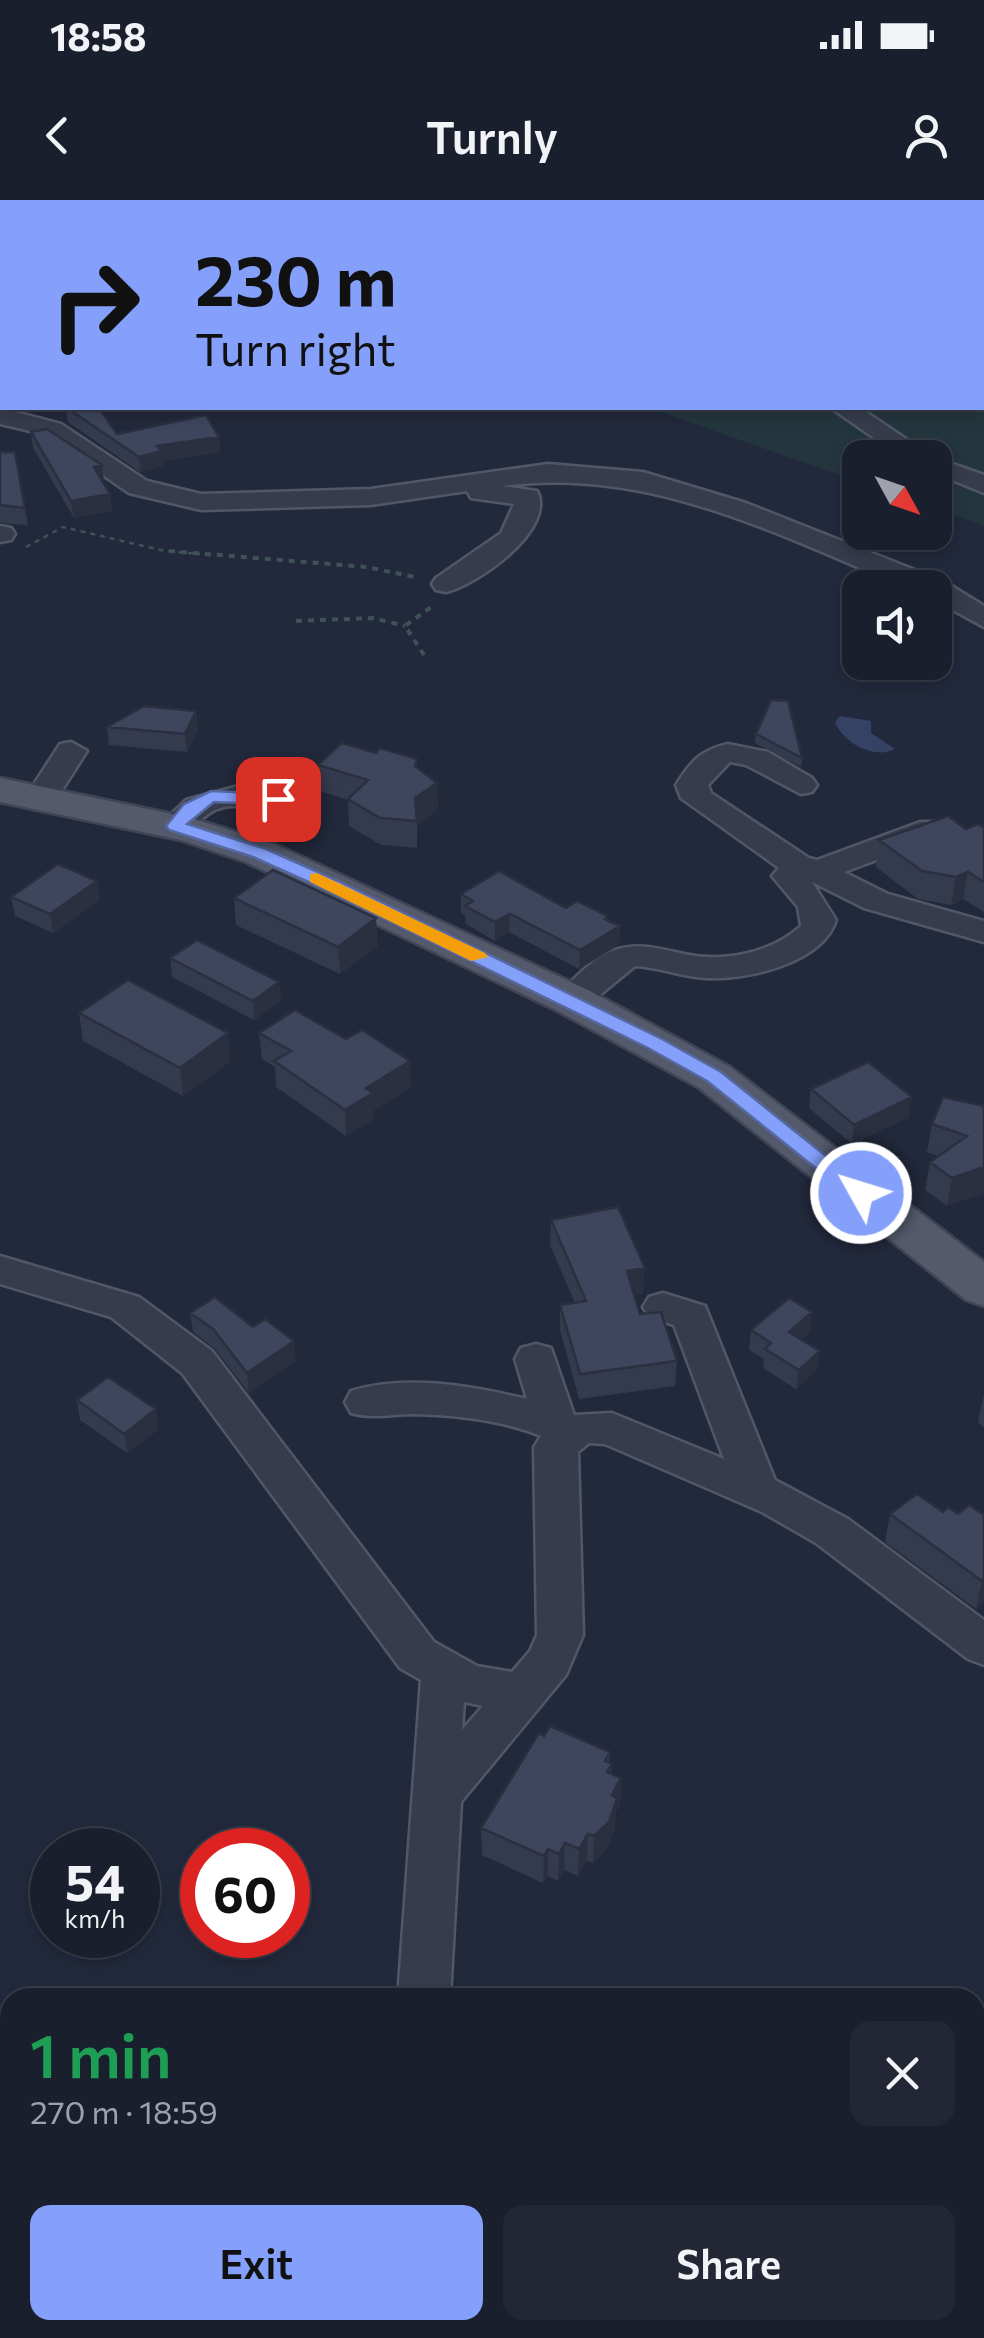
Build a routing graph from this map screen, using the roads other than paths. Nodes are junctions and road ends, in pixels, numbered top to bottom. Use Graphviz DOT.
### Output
graph roads {
  1 [pos="847,410"];
  2 [pos="0,416"];
  3 [pos="893,440"];
  4 [pos="9,450"];
  5 [pos="952,471"];
  6 [pos="984,485"];
  7 [pos="371,497"];
  8 [pos="889,570"];
  9 [pos="446,584"];
  10 [pos="952,599"];
  11 [pos="984,618"];
  12 [pos="71,750"];
  13 [pos="801,785"];
  14 [pos="21,794"];
  15 [pos="278,799"];
  16 [pos="175,826"];
  17 [pos="936,828"];
  18 [pos="809,870"];
  19 [pos="984,932"];
  20 [pos="572,1000"];
  21 [pos="0,1270"];
  22 [pos="980,1280"];
  23 [pos="663,1307"];
  24 [pos="536,1358"];
  25 [pos="366,1402"];
  26 [pos="562,1427"];
  27 [pos="758,1492"];
  28 [pos="984,1646"];
  29 [pos="446,1674"];
  30 [pos="522,1694"];
  31 [pos="436,1796"];
  32 [pos="424,1988"];
  1 -- 3 [label="street"];
  2 -- 4 [label="street"];
  2 -- 7 [label="street"];
  5 -- 6 [label="street"];
  7 -- 8 [label="street"];
  7 -- 9 [label="street"];
  10 -- 11 [label="street"];
  12 -- 14 [label="street"];
  13 -- 18 [label="street"];
  14 -- 16 [label="main road"];
  15 -- 16 [label="street"];
  16 -- 20 [label="main road"];
  17 -- 18 [label="street"];
  18 -- 19 [label="street"];
  18 -- 20 [label="street"];
  20 -- 22 [label="main road"];
  21 -- 29 [label="street"];
  23 -- 27 [label="street"];
  24 -- 26 [label="street"];
  25 -- 26 [label="street"];
  26 -- 27 [label="street"];
  26 -- 30 [label="street"];
  27 -- 28 [label="street"];
  29 -- 30 [label="street"];
  29 -- 31 [label="street"];
  30 -- 31 [label="street"];
  31 -- 32 [label="street"];
}
